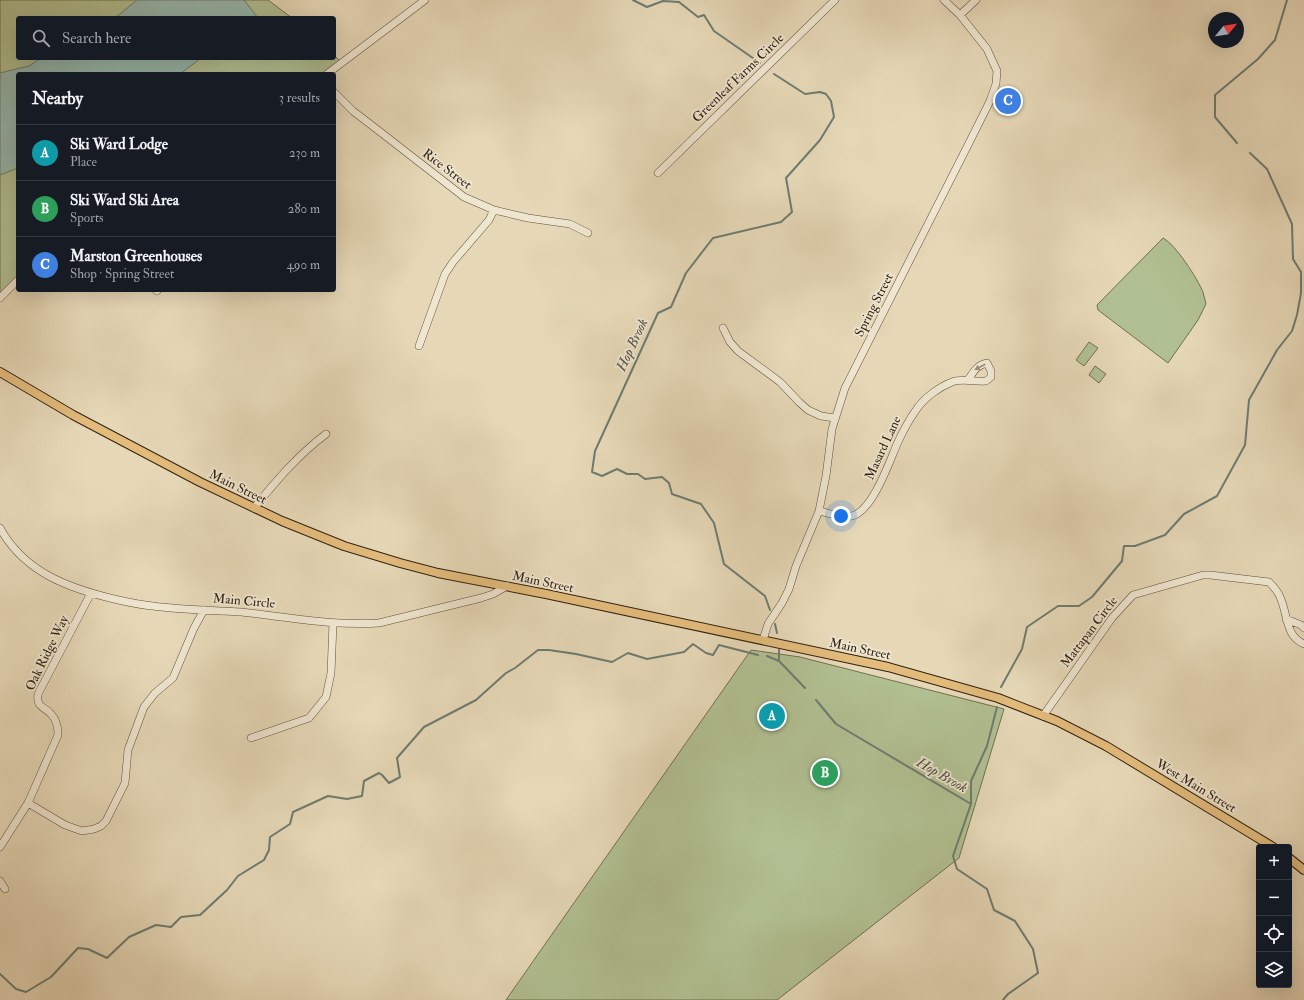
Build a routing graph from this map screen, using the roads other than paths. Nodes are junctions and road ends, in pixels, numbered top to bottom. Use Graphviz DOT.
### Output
graph roads {
  1 [pos="425,0"];
  2 [pos="835,0"];
  3 [pos="944,0"];
  4 [pos="976,0"];
  5 [pos="960,15"];
  6 [pos="330,72"];
  7 [pos="336,94"];
  8 [pos="658,173"];
  9 [pos="494,210"];
  10 [pos="588,233"];
  11 [pos="16,282"];
  12 [pos="0,298"];
  13 [pos="723,328"];
  14 [pos="419,346"];
  15 [pos="0,372"];
  16 [pos="968,380"];
  17 [pos="835,418"];
  18 [pos="326,434"];
  19 [pos="254,508"];
  20 [pos="819,511"];
  21 [pos="1,534"];
  22 [pos="507,586"];
  23 [pos="91,593"];
  24 [pos="204,610"];
  25 [pos="1286,619"];
  26 [pos="333,623"];
  27 [pos="1304,628"];
  28 [pos="763,640"];
  29 [pos="1304,644"];
  30 [pos="1043,716"];
  31 [pos="251,738"];
  32 [pos="1106,746"];
  33 [pos="28,803"];
  34 [pos="1268,844"];
  35 [pos="0,847"];
  36 [pos="1292,860"];
  37 [pos="1304,870"];
  38 [pos="0,881"];
  39 [pos="5,889"];
  1 -- 6 [label="street"];
  2 -- 8 [label="street, Greenleaf Farms Circle"];
  3 -- 5 [label="street, Spring Street"];
  4 -- 5 [label="street"];
  5 -- 17 [label="street, Spring Street"];
  7 -- 9 [label="street, Rice Street"];
  9 -- 10 [label="street, Rice Street"];
  9 -- 14 [label="street"];
  11 -- 12 [label="street"];
  13 -- 17 [label="street"];
  15 -- 19 [label="main road, Main Street"];
  16 -- 20 [label="street, Masard Lane"];
  17 -- 20 [label="street, Spring Street"];
  18 -- 19 [label="street"];
  19 -- 22 [label="main road, Main Street"];
  20 -- 28 [label="street, Spring Street"];
  21 -- 23 [label="street, Main Circle"];
  22 -- 26 [label="street, Main Circle"];
  22 -- 28 [label="main road, Main Street"];
  23 -- 24 [label="street, Main Circle"];
  23 -- 33 [label="street, Oak Ridge Way"];
  24 -- 26 [label="street, Main Circle"];
  24 -- 33 [label="street"];
  25 -- 27 [label="street"];
  25 -- 29 [label="street, Mattapan Circle"];
  25 -- 30 [label="street, Mattapan Circle"];
  26 -- 31 [label="street"];
  28 -- 30 [label="main road, Main Street"];
  30 -- 32 [label="main road, Main Street"];
  32 -- 34 [label="main road, West Main Street"];
  33 -- 35 [label="street, Oak Ridge Way"];
  36 -- 37 [label="main road"];
  38 -- 39 [label="street"];
}
